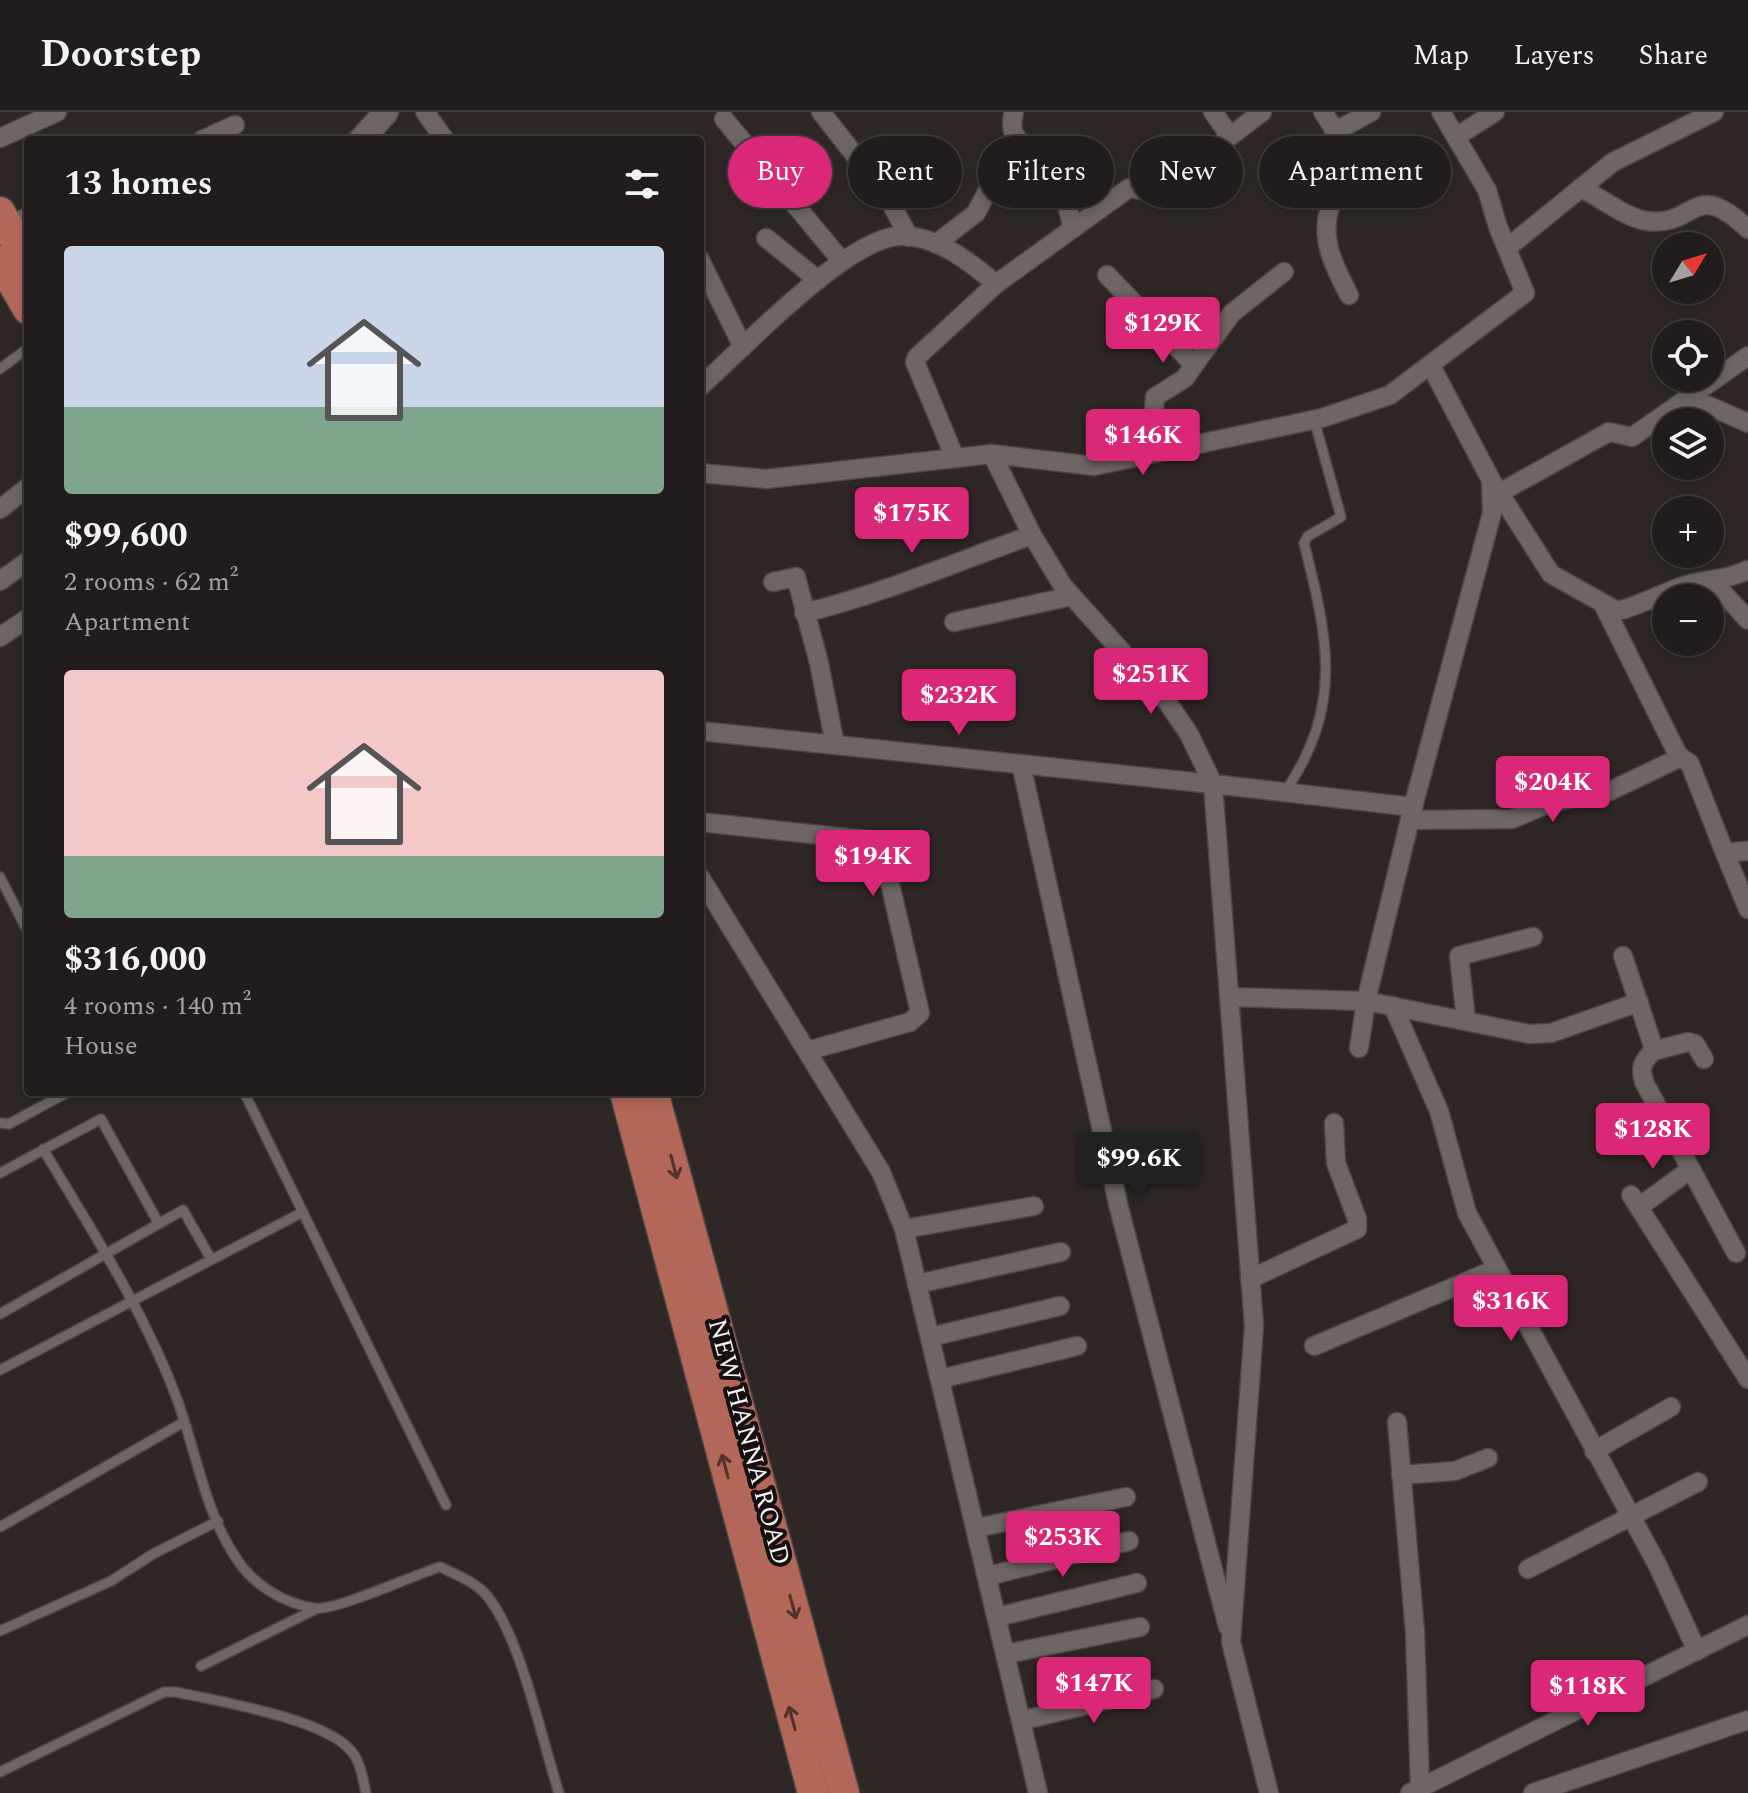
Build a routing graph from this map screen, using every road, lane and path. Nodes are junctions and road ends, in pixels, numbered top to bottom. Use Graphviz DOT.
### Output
graph roads {
  1 [pos="57,112"];
  2 [pos="386,112"];
  3 [pos="425,112"];
  4 [pos="821,112"];
  5 [pos="1014,112"];
  6 [pos="1213,112"];
  7 [pos="1262,112"];
  8 [pos="1323,112"];
  9 [pos="1371,112"];
  10 [pos="1441,112"];
  11 [pos="1495,112"];
  12 [pos="1714,112"];
  13 [pos="724,119"];
  14 [pos="235,126"];
  15 [pos="1334,132"];
  16 [pos="211,136"];
  17 [pos="365,136"];
  18 [pos="442,136"];
  19 [pos="738,136"];
  20 [pos="1016,136"];
  21 [pos="1230,136"];
  22 [pos="1456,137"];
  23 [pos="0,138"];
  24 [pos="1130,188"];
  25 [pos="1580,188"];
  26 [pos="797,208"];
  27 [pos="979,208"];
  28 [pos="1067,208"];
  29 [pos="12,218"];
  30 [pos="1072,226"];
  31 [pos="1748,229"];
  32 [pos="909,237"];
  33 [pos="766,238"];
  34 [pos="936,244"];
  35 [pos="1507,248"];
  36 [pos="24,252"];
  37 [pos="840,259"];
  38 [pos="0,261"];
  39 [pos="704,268"];
  40 [pos="1284,272"];
  41 [pos="1107,275"];
  42 [pos="818,280"];
  43 [pos="996,284"];
  44 [pos="1349,295"];
  45 [pos="24,302"];
  46 [pos="743,347"];
  47 [pos="24,351"];
  48 [pos="1748,356"];
  49 [pos="1194,365"];
  50 [pos="1431,366"];
  51 [pos="0,369"];
  52 [pos="704,383"];
  53 [pos="1682,402"];
  54 [pos="1314,419"];
  55 [pos="1748,423"];
  56 [pos="1166,450"];
  57 [pos="992,454"];
  58 [pos="955,458"];
  59 [pos="704,473"];
  60 [pos="1495,487"];
  61 [pos="24,490"];
  62 [pos="0,509"];
  63 [pos="1032,535"];
  64 [pos="24,564"];
  65 [pos="1748,570"];
  66 [pos="0,581"];
  67 [pos="773,582"];
  68 [pos="1713,582"];
  69 [pos="1072,596"];
  70 [pos="1604,606"];
  71 [pos="804,613"];
  72 [pos="1748,620"];
  73 [pos="24,621"];
  74 [pos="954,622"];
  75 [pos="0,637"];
  76 [pos="704,731"];
  77 [pos="835,745"];
  78 [pos="1681,757"];
  79 [pos="1021,764"];
  80 [pos="1213,784"];
  81 [pos="1284,792"];
  82 [pos="1411,813"];
  83 [pos="704,822"];
  84 [pos="1748,851"];
  85 [pos="1726,856"];
  86 [pos="0,877"];
  87 [pos="704,884"];
  88 [pos="1748,909"];
  89 [pos="24,924"];
  90 [pos="1533,937"];
  91 [pos="1623,956"];
  92 [pos="1230,997"];
  93 [pos="1366,1001"];
  94 [pos="1639,1002"];
  95 [pos="1393,1006"];
  96 [pos="1466,1020"];
  97 [pos="1359,1048"];
  98 [pos="807,1051"];
  99 [pos="1653,1051"];
  100 [pos="1704,1059"];
  101 [pos="61,1096"];
  102 [pos="246,1096"];
  103 [pos="626,1096"];
  104 [pos="654,1096"];
  105 [pos="0,1123"];
  106 [pos="1334,1123"];
  107 [pos="43,1149"];
  108 [pos="1691,1169"];
  109 [pos="0,1173"];
  110 [pos="1034,1206"];
  111 [pos="303,1212"];
  112 [pos="159,1224"];
  113 [pos="904,1229"];
  114 [pos="1061,1252"];
  115 [pos="1736,1253"];
  116 [pos="103,1255"];
  117 [pos="211,1259"];
  118 [pos="1496,1269"];
  119 [pos="1250,1279"];
  120 [pos="917,1284"];
  121 [pos="130,1301"];
  122 [pos="1060,1306"];
  123 [pos="0,1314"];
  124 [pos="930,1337"];
  125 [pos="1077,1346"];
  126 [pos="1314,1346"];
  127 [pos="0,1370"];
  128 [pos="940,1379"];
  129 [pos="1748,1379"];
  130 [pos="1671,1407"];
  131 [pos="184,1422"];
  132 [pos="1397,1422"];
  133 [pos="1594,1451"];
  134 [pos="1488,1458"];
  135 [pos="1401,1475"];
  136 [pos="1698,1482"];
  137 [pos="1126,1497"];
  138 [pos="446,1505"];
  139 [pos="1631,1516"];
  140 [pos="218,1521"];
  141 [pos="0,1527"];
  142 [pos="976,1528"];
  143 [pos="1129,1541"];
  144 [pos="1528,1569"];
  145 [pos="988,1576"];
  146 [pos="1137,1583"];
  147 [pos="316,1609"];
  148 [pos="997,1617"];
  149 [pos="1748,1625"];
  150 [pos="1140,1627"];
  151 [pos="0,1631"];
  152 [pos="1231,1642"];
  153 [pos="1697,1651"];
  154 [pos="1006,1654"];
  155 [pos="201,1666"];
  156 [pos="1154,1689"];
  157 [pos="1024,1720"];
  158 [pos="1748,1720"];
  159 [pos="0,1772"];
  160 [pos="1443,1786"];
  161 [pos="1415,1791"];
  162 [pos="366,1793"];
  163 [pos="559,1793"];
  164 [pos="813,1793"];
  165 [pos="844,1793"];
  166 [pos="1038,1793"];
  167 [pos="1269,1793"];
  168 [pos="1533,1793"];
  1 -- 23 [label="street"];
  2 -- 17 [label="street"];
  3 -- 18 [label="street"];
  4 -- 32 [label="street"];
  5 -- 20 [label="street"];
  6 -- 21 [label="street"];
  7 -- 21 [label="street"];
  8 -- 15 [label="street"];
  9 -- 15 [label="street"];
  10 -- 22 [label="street"];
  11 -- 22 [label="street"];
  12 -- 25 [label="street"];
  13 -- 19 [label="street"];
  14 -- 16 [label="street"];
  15 -- 44 [label="street"];
  22 -- 35 [label="street"];
  24 -- 30 [label="street"];
  25 -- 31 [label="street"];
  25 -- 35 [label="street"];
  26 -- 37 [label="street"];
  27 -- 34 [label="street"];
  28 -- 30 [label="street"];
  29 -- 36 [label="main road"];
  30 -- 43 [label="street"];
  32 -- 34 [label="street"];
  32 -- 37 [label="street"];
  33 -- 42 [label="street"];
  34 -- 43 [label="street"];
  35 -- 50 [label="street"];
  37 -- 42 [label="street"];
  38 -- 45 [label="main road"];
  39 -- 46 [label="street"];
  40 -- 49 [label="street"];
  41 -- 49 [label="street"];
  42 -- 46 [label="street"];
  43 -- 58 [label="street"];
  46 -- 52 [label="street"];
  47 -- 51 [label="lane"];
  48 -- 53 [label="street"];
  49 -- 56 [label="street"];
  50 -- 54 [label="street"];
  50 -- 60 [label="street"];
  53 -- 55 [label="street"];
  53 -- 60 [label="street"];
  54 -- 56 [label="street"];
  54 -- 81 [label="lane"];
  56 -- 57 [label="street"];
  57 -- 58 [label="street"];
  57 -- 63 [label="street"];
  58 -- 59 [label="street"];
  60 -- 70 [label="street"];
  60 -- 82 [label="street"];
  61 -- 62 [label="street"];
  63 -- 69 [label="street"];
  63 -- 71 [label="street"];
  64 -- 66 [label="street"];
  65 -- 68 [label="street"];
  67 -- 71 [label="street"];
  68 -- 70 [label="street"];
  68 -- 72 [label="street"];
  69 -- 74 [label="street"];
  69 -- 80 [label="street"];
  70 -- 78 [label="street"];
  71 -- 77 [label="street"];
  73 -- 75 [label="street"];
  76 -- 77 [label="street"];
  77 -- 79 [label="street"];
  78 -- 82 [label="street"];
  78 -- 85 [label="street"];
  79 -- 80 [label="street"];
  79 -- 152 [label="street"];
  80 -- 81 [label="street"];
  80 -- 92 [label="street"];
  81 -- 82 [label="street"];
  82 -- 93 [label="street"];
  83 -- 98 [label="street"];
  84 -- 85 [label="street"];
  85 -- 88 [label="street"];
  86 -- 89 [label="lane"];
  87 -- 98 [label="street"];
  90 -- 96 [label="street"];
  91 -- 94 [label="street"];
  92 -- 93 [label="street"];
  92 -- 119 [label="street"];
  93 -- 95 [label="street"];
  93 -- 97 [label="street"];
  94 -- 96 [label="street"];
  94 -- 99 [label="street"];
  95 -- 96 [label="street"];
  95 -- 118 [label="street"];
  98 -- 113 [label="street"];
  99 -- 100 [label="street"];
  99 -- 108 [label="street"];
  101 -- 105 [label="lane"];
  102 -- 111 [label="lane"];
  164 -- 103 [label="main road, NEW HANNA ROAD, one-way"];
  104 -- 165 [label="main road, NEW HANNA ROAD, one-way"];
  106 -- 119 [label="street"];
  107 -- 109 [label="lane"];
  107 -- 112 [label="lane"];
  107 -- 116 [label="lane"];
  108 -- 115 [label="street"];
  108 -- 129 [label="street"];
  110 -- 113 [label="street"];
  111 -- 117 [label="lane"];
  111 -- 138 [label="lane"];
  112 -- 116 [label="lane"];
  112 -- 117 [label="lane"];
  113 -- 120 [label="street"];
  114 -- 120 [label="street"];
  116 -- 121 [label="lane"];
  116 -- 123 [label="lane"];
  117 -- 121 [label="lane"];
  118 -- 126 [label="street"];
  118 -- 133 [label="street"];
  119 -- 152 [label="street"];
  120 -- 124 [label="street"];
  121 -- 127 [label="lane"];
  121 -- 131 [label="lane"];
  122 -- 124 [label="street"];
  124 -- 128 [label="street"];
  125 -- 128 [label="street"];
  128 -- 142 [label="street"];
  130 -- 133 [label="street"];
  131 -- 140 [label="lane"];
  131 -- 141 [label="lane"];
  132 -- 135 [label="street"];
  133 -- 139 [label="street"];
  134 -- 135 [label="street"];
  135 -- 161 [label="street"];
  136 -- 139 [label="street"];
  137 -- 142 [label="street"];
  139 -- 144 [label="street"];
  139 -- 153 [label="street"];
  140 -- 147 [label="lane"];
  140 -- 151 [label="lane"];
  142 -- 145 [label="street"];
  143 -- 145 [label="street"];
  145 -- 148 [label="street"];
  146 -- 148 [label="street"];
  147 -- 155 [label="lane"];
  147 -- 163 [label="lane"];
  148 -- 154 [label="street"];
  149 -- 153 [label="street"];
  150 -- 154 [label="street"];
  152 -- 167 [label="street"];
  153 -- 160 [label="street"];
  154 -- 157 [label="street"];
  156 -- 157 [label="street"];
  157 -- 166 [label="street"];
  158 -- 168 [label="street"];
  159 -- 162 [label="lane"];
  160 -- 161 [label="street"];
}
